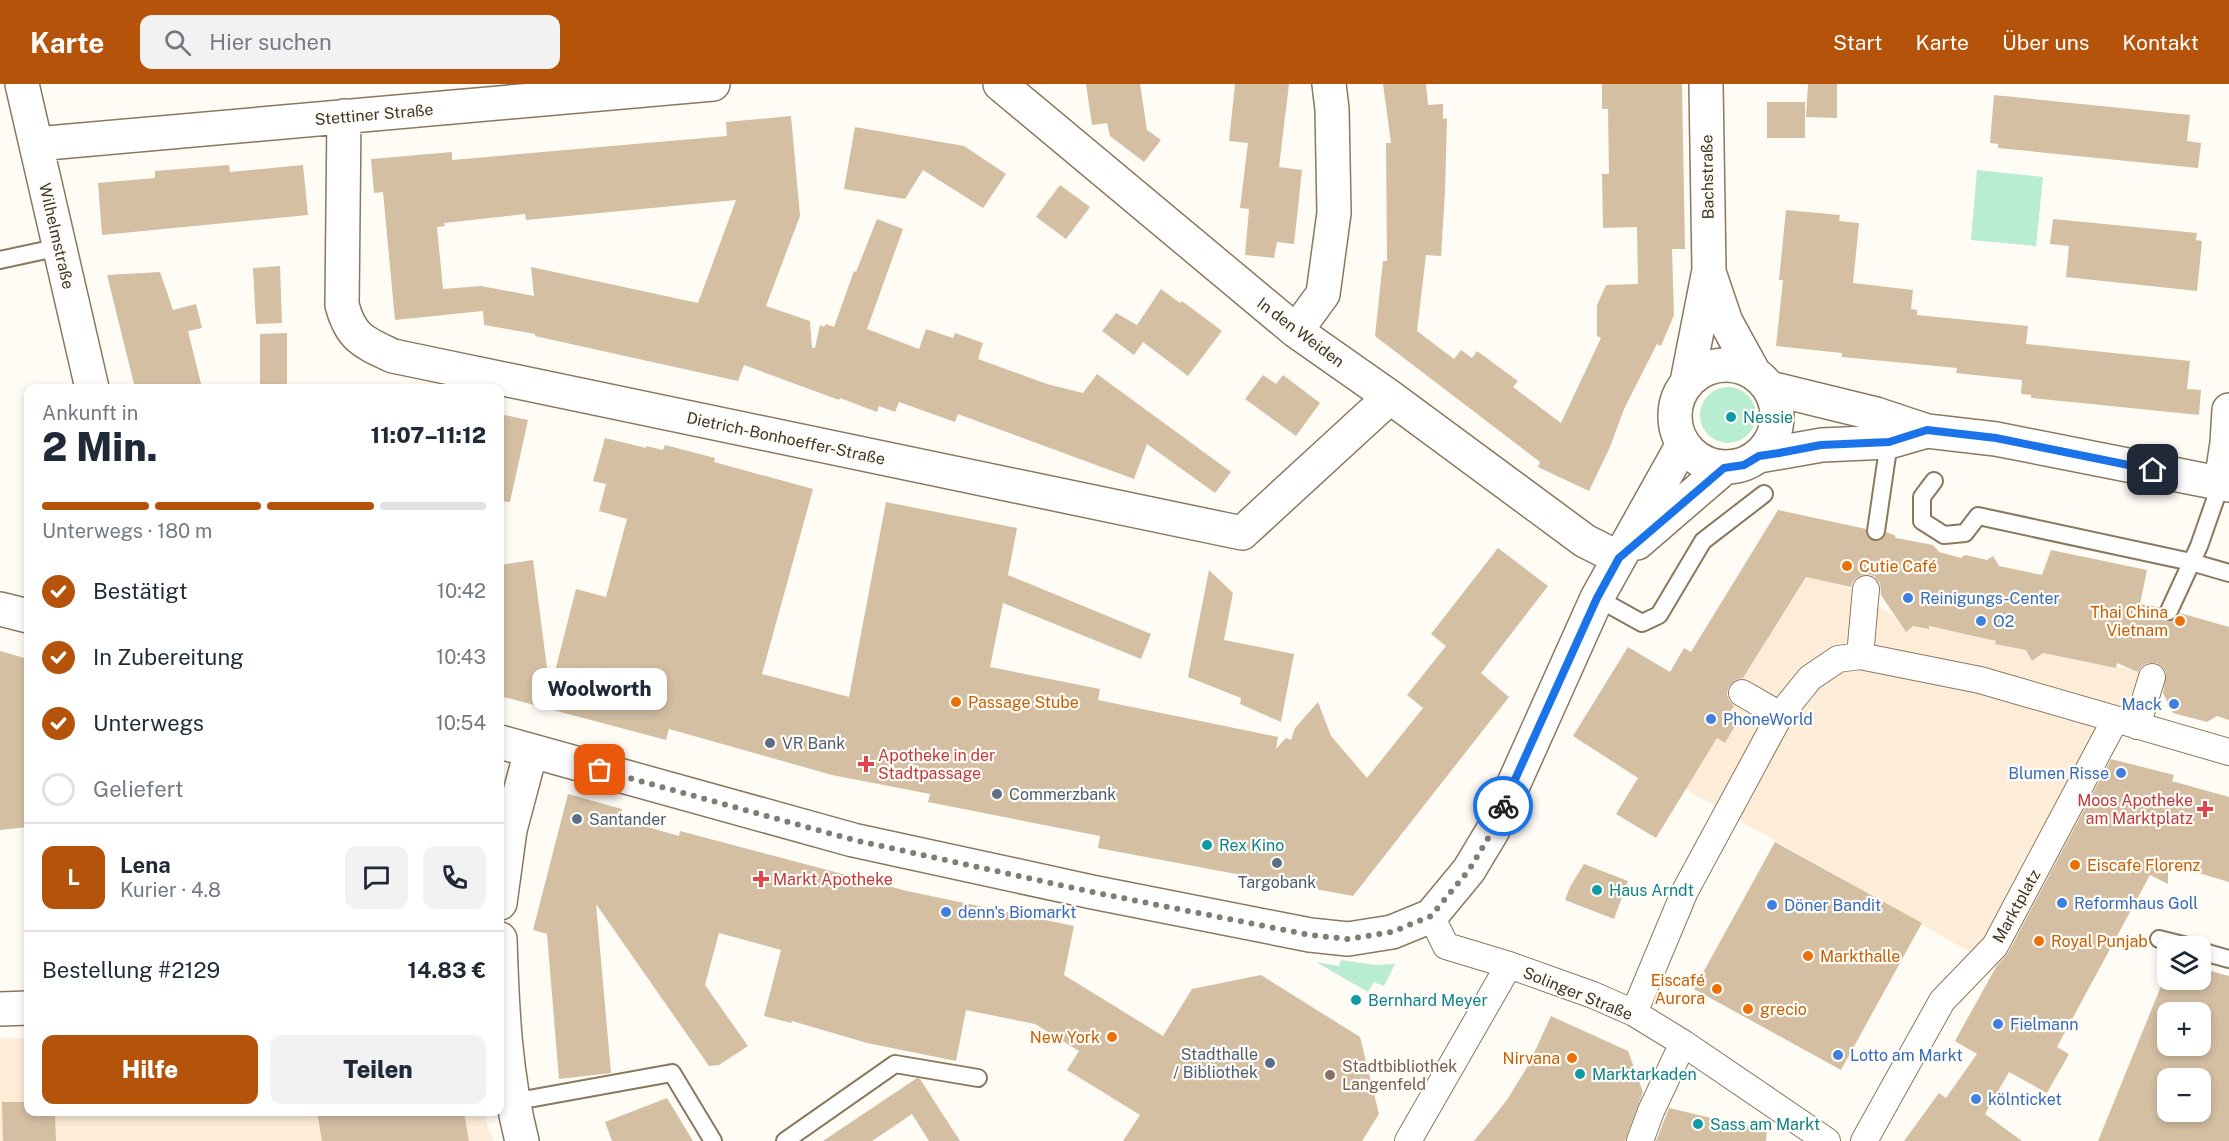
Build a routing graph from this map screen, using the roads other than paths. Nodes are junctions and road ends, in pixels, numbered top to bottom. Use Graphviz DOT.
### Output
graph roads {
  1 [pos="22,84"];
  2 [pos="713,84"];
  3 [pos="1000,84"];
  4 [pos="1329,84"];
  5 [pos="1706,84"];
  6 [pos="344,116"];
  7 [pos="36,144"];
  8 [pos="60,248"];
  9 [pos="0,260"];
  10 [pos="1709,270"];
  11 [pos="1296,331"];
  12 [pos="1762,381"];
  13 [pos="1687,382"];
  14 [pos="91,384"];
  15 [pos="1390,397"];
  16 [pos="2229,410"];
  17 [pos="1927,430"];
  18 [pos="1889,442"];
  19 [pos="1683,444"];
  20 [pos="1759,456"];
  21 [pos="1724,468"];
  22 [pos="1934,481"];
  23 [pos="2225,484"];
  24 [pos="1764,494"];
  25 [pos="1876,531"];
  26 [pos="1619,558"];
  27 [pos="2191,562"];
  28 [pos="2229,573"];
  29 [pos="1866,589"];
  30 [pos="1597,598"];
  31 [pos="0,609"];
  32 [pos="2169,611"];
  33 [pos="24,615"];
  34 [pos="1860,656"];
  35 [pos="2152,677"];
  36 [pos="1742,693"];
  37 [pos="1780,715"];
  38 [pos="2126,723"];
  39 [pos="504,743"];
  40 [pos="531,751"];
  41 [pos="2229,752"];
  42 [pos="504,874"];
  43 [pos="1431,916"];
  44 [pos="2211,954"];
  45 [pos="2229,959"];
  46 [pos="1509,965"];
  47 [pos="24,1008"];
  48 [pos="0,1009"];
  49 [pos="1634,1013"];
  50 [pos="504,1030"];
  51 [pos="1683,1043"];
  52 [pos="978,1078"];
  53 [pos="512,1102"];
  54 [pos="522,1141"];
  55 [pos="713,1141"];
  56 [pos="785,1141"];
  57 [pos="1408,1141"];
  58 [pos="1640,1141"];
  59 [pos="1827,1141"];
  60 [pos="1864,1141"];
  1 -- 7 [label="street, Wilhelmstraße"];
  2 -- 6 [label="street, Stettiner Straße"];
  3 -- 11 [label="street, In den Weiden"];
  4 -- 11 [label="street"];
  5 -- 10 [label="street, Bachstraße"];
  6 -- 7 [label="street, Stettiner Straße"];
  6 -- 15 [label="street, Dietrich-Bonhoeffer-Straße"];
  7 -- 8 [label="street, Wilhelmstraße"];
  8 -- 9 [label="lane"];
  8 -- 14 [label="street, Wilhelmstraße"];
  10 -- 12 [label="street, Bachstraße"];
  10 -- 13 [label="street, Bachstraße"];
  11 -- 15 [label="street, In den Weiden"];
  12 -- 13 [label="street"];
  12 -- 17 [label="street"];
  12 -- 20 [label="street"];
  13 -- 19 [label="street"];
  15 -- 26 [label="street, In den Weiden"];
  16 -- 23 [label="street"];
  17 -- 18 [label="street"];
  17 -- 23 [label="street"];
  18 -- 20 [label="street"];
  18 -- 25 [label="lane"];
  19 -- 21 [label="street"];
  19 -- 26 [label="street"];
  20 -- 21 [label="street"];
  21 -- 26 [label="street"];
  22 -- 27 [label="lane"];
  23 -- 27 [label="lane"];
  24 -- 30 [label="lane"];
  26 -- 30 [label="street"];
  27 -- 28 [label="lane"];
  27 -- 32 [label="lane"];
  29 -- 34 [label="street"];
  30 -- 43 [label="street"];
  31 -- 33 [label="street"];
  34 -- 37 [label="street"];
  34 -- 38 [label="street"];
  35 -- 38 [label="street, Marktplatz"];
  36 -- 37 [label="street"];
  37 -- 49 [label="street"];
  38 -- 41 [label="street"];
  38 -- 60 [label="street, Marktplatz"];
  39 -- 40 [label="street"];
  40 -- 42 [label="street"];
  40 -- 43 [label="street"];
  43 -- 46 [label="street, Solinger Straße"];
  44 -- 45 [label="lane"];
  46 -- 49 [label="street, Solinger Straße"];
  46 -- 57 [label="street, Solinger Straße"];
  47 -- 48 [label="street"];
  49 -- 51 [label="street, Solinger Straße"];
  50 -- 53 [label="street"];
  51 -- 58 [label="street"];
  51 -- 59 [label="street, Solinger Straße"];
  52 -- 56 [label="lane"];
  53 -- 54 [label="street"];
  53 -- 55 [label="lane"];
}
